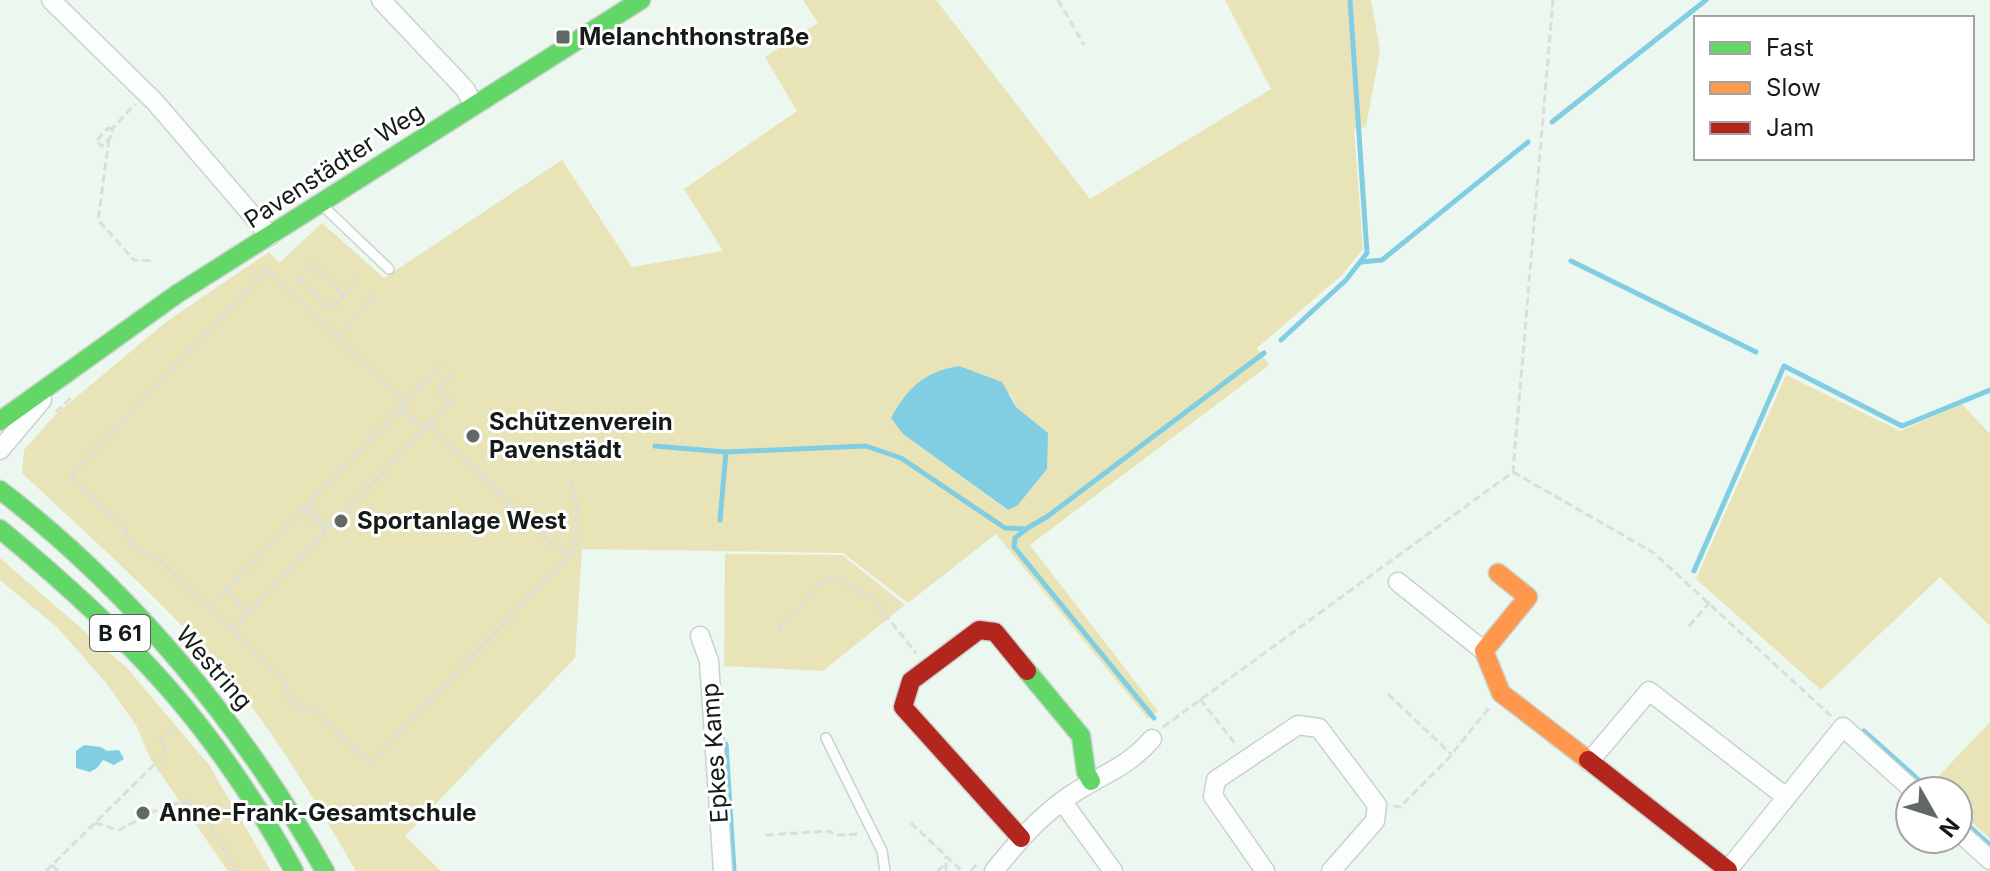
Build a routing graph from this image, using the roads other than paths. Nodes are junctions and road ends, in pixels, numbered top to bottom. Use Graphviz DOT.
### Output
graph roads {
  1 [pos="51,0"];
  2 [pos="381,0"];
  3 [pos="641,0"];
  4 [pos="474,105"];
  5 [pos="321,203"];
  6 [pos="270,236"];
  7 [pos="389,269"];
  8 [pos="60,380"];
  9 [pos="0,421"];
  10 [pos="0,450"];
  11 [pos="0,490"];
  12 [pos="0,529"];
  13 [pos="1498,573"];
  14 [pos="1398,582"];
  15 [pos="700,636"];
  16 [pos="1484,651"];
  17 [pos="826,738"];
  18 [pos="1152,739"];
  19 [pos="1589,762"];
  20 [pos="1896,775"];
  21 [pos="1091,781"];
  22 [pos="1786,797"];
  23 [pos="1062,801"];
  24 [pos="1021,838"];
  25 [pos="1974,846"];
  26 [pos="1990,860"];
  27 [pos="294,871"];
  28 [pos="325,871"];
  29 [pos="723,871"];
  30 [pos="885,871"];
  31 [pos="994,871"];
  32 [pos="1113,871"];
  33 [pos="1265,871"];
  34 [pos="1331,871"];
  35 [pos="1728,871"];
  1 -- 6 [label="street"];
  2 -- 4 [label="street"];
  3 -- 4 [label="street, Pavenstädter Weg"];
  4 -- 5 [label="street, Pavenstädter Weg"];
  5 -- 6 [label="street, Pavenstädter Weg"];
  5 -- 7 [label="lane"];
  6 -- 8 [label="street, Pavenstädter Weg"];
  8 -- 9 [label="street, Pavenstädter Weg"];
  8 -- 10 [label="street, Pavenstädter Weg"];
  11 -- 28 [label="street, Westring / B 61"];
  12 -- 27 [label="street, Westring / B 61"];
  13 -- 16 [label="street"];
  14 -- 16 [label="street"];
  15 -- 29 [label="street, Epkes Kamp"];
  16 -- 19 [label="street"];
  17 -- 30 [label="lane"];
  18 -- 21 [label="street"];
  19 -- 22 [label="street"];
  19 -- 35 [label="street"];
  20 -- 22 [label="street"];
  21 -- 23 [label="street"];
  21 -- 24 [label="street"];
  22 -- 35 [label="street"];
  23 -- 24 [label="street"];
  23 -- 32 [label="street"];
  24 -- 31 [label="street"];
  25 -- 26 [label="street"];
  33 -- 34 [label="street"];
}
